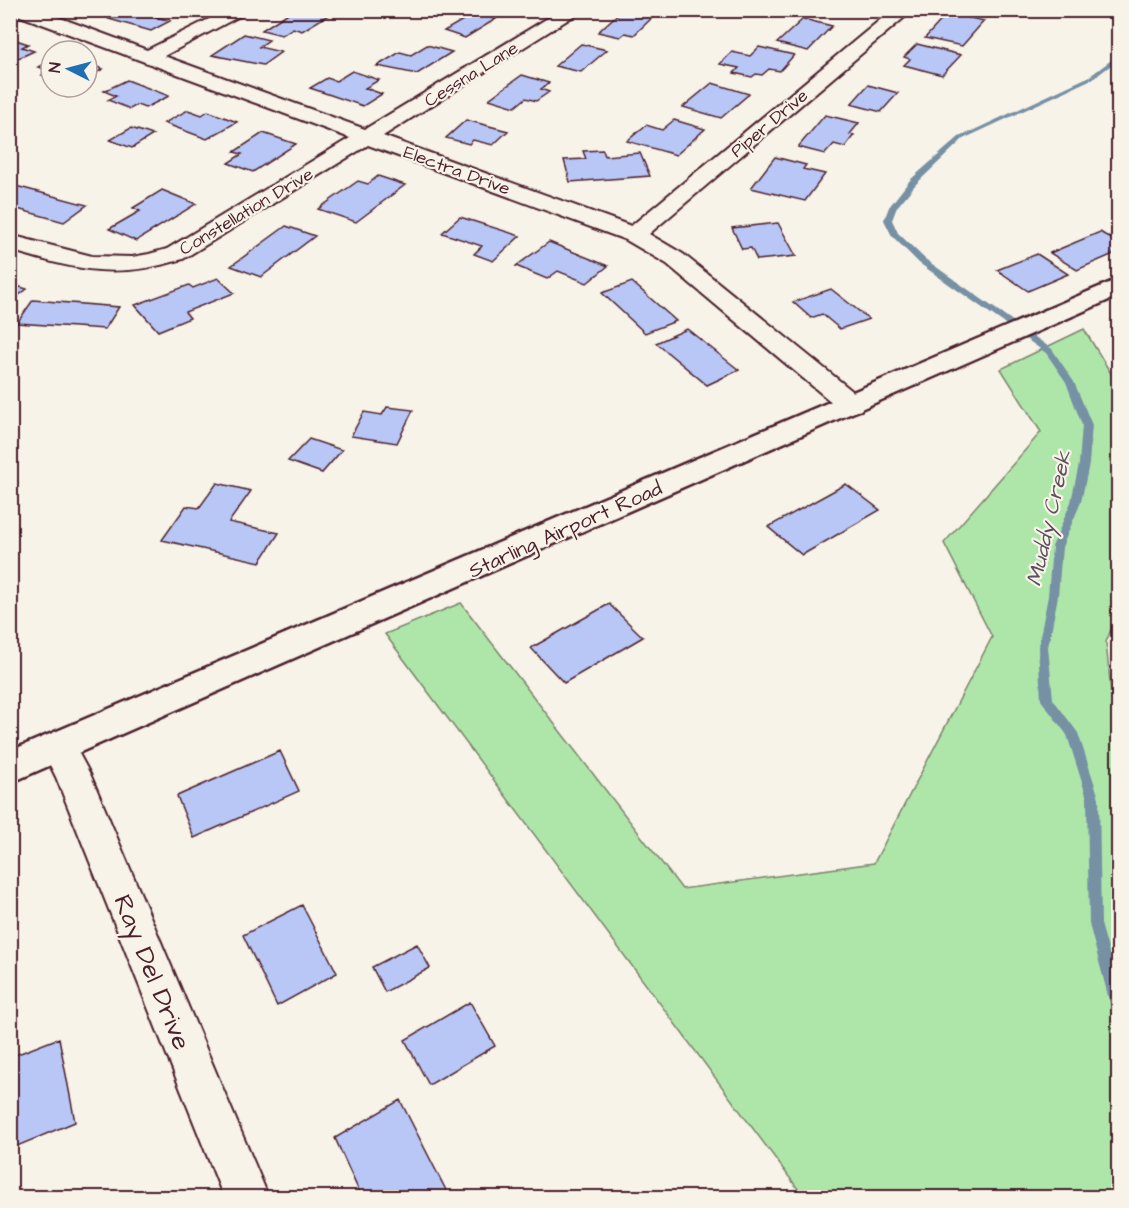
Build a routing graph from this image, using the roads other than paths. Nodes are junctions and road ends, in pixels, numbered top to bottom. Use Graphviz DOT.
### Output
graph roads {
  1 [pos="21,10"];
  2 [pos="242,10"];
  3 [pos="574,10"];
  4 [pos="904,10"];
  5 [pos="149,56"];
  6 [pos="369,137"];
  7 [pos="634,235"];
  8 [pos="10,242"];
  9 [pos="1119,287"];
  10 [pos="851,404"];
  11 [pos="58,747"];
  12 [pos="10,768"];
  13 [pos="247,1197"];
  1 -- 5 [label="street, Electra Drive"];
  2 -- 5 [label="street"];
  3 -- 6 [label="street, Cessna Lane"];
  4 -- 7 [label="street, Piper Drive"];
  5 -- 6 [label="street, Electra Drive"];
  6 -- 7 [label="street, Electra Drive"];
  6 -- 8 [label="street, Constellation Drive"];
  7 -- 10 [label="street, Electra Drive"];
  9 -- 10 [label="street, Starling Airport Road"];
  10 -- 11 [label="street, Starling Airport Road"];
  11 -- 12 [label="street, Starling Airport Road"];
  11 -- 13 [label="street, Ray Del Drive"];
}
